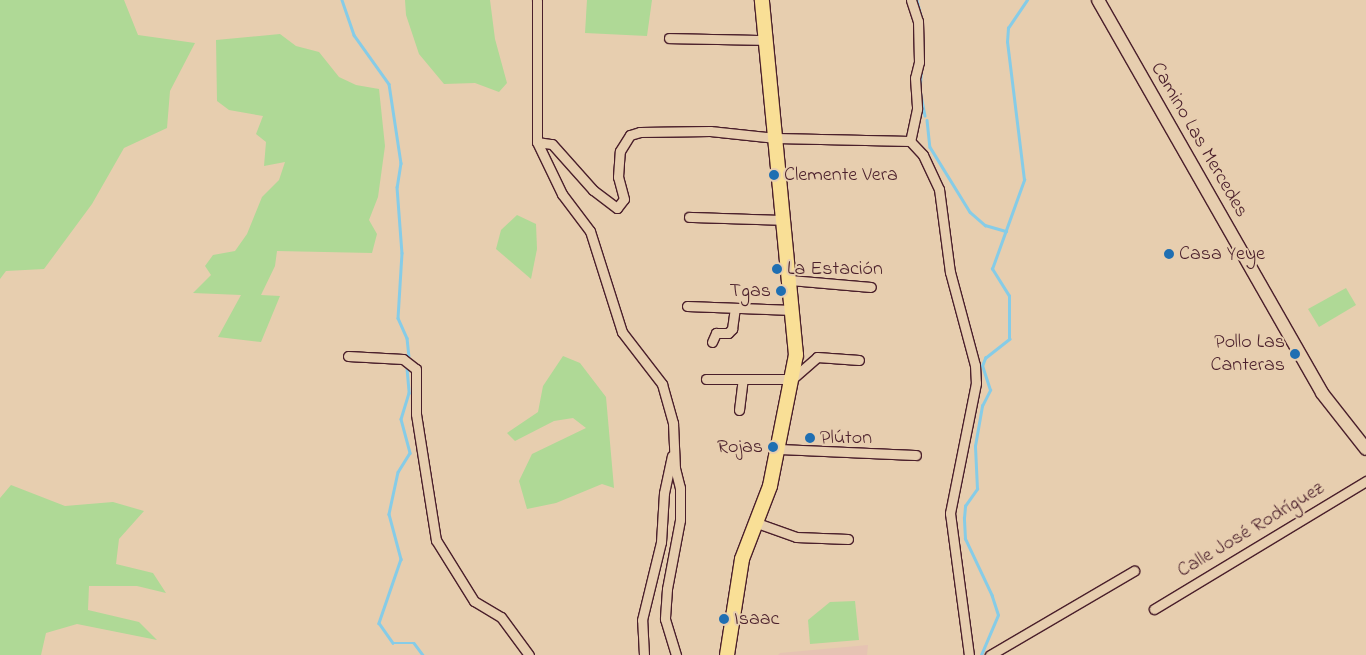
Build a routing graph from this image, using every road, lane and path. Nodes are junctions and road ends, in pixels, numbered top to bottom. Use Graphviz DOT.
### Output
graph roads {
  1 [pos="537,0"];
  2 [pos="762,0"];
  3 [pos="911,0"];
  4 [pos="1098,0"];
  5 [pos="669,38"];
  6 [pos="766,40"];
  7 [pos="776,138"];
  8 [pos="537,142"];
  9 [pos="910,142"];
  10 [pos="689,217"];
  11 [pos="784,220"];
  12 [pos="790,280"];
  13 [pos="871,287"];
  14 [pos="687,306"];
  15 [pos="735,308"];
  16 [pos="793,310"];
  17 [pos="712,342"];
  18 [pos="348,356"];
  19 [pos="859,360"];
  20 [pos="706,379"];
  21 [pos="743,379"];
  22 [pos="792,379"];
  23 [pos="739,410"];
  24 [pos="778,449"];
  25 [pos="1366,449"];
  26 [pos="674,451"];
  27 [pos="916,455"];
  28 [pos="1366,482"];
  29 [pos="757,523"];
  30 [pos="848,539"];
  31 [pos="1134,571"];
  32 [pos="1154,609"];
  33 [pos="529,655"];
  34 [pos="644,655"];
  35 [pos="676,655"];
  36 [pos="727,655"];
  37 [pos="969,655"];
  38 [pos="990,655"];
  1 -- 8 [label="street"];
  2 -- 6 [label="main road"];
  3 -- 9 [label="street"];
  4 -- 25 [label="main road, Camino Las Mercedes"];
  5 -- 6 [label="street"];
  6 -- 7 [label="main road"];
  7 -- 8 [label="street"];
  7 -- 9 [label="street"];
  7 -- 11 [label="main road"];
  8 -- 26 [label="street"];
  9 -- 37 [label="street"];
  10 -- 11 [label="street"];
  11 -- 12 [label="main road"];
  12 -- 13 [label="street"];
  12 -- 16 [label="main road"];
  14 -- 15 [label="street"];
  15 -- 16 [label="street"];
  15 -- 17 [label="street"];
  16 -- 22 [label="main road"];
  18 -- 33 [label="street"];
  19 -- 22 [label="street"];
  20 -- 21 [label="street"];
  21 -- 22 [label="street"];
  21 -- 23 [label="street"];
  22 -- 24 [label="main road"];
  24 -- 27 [label="street"];
  24 -- 29 [label="main road"];
  26 -- 34 [label="street"];
  26 -- 35 [label="street"];
  28 -- 32 [label="street, Calle José Rodríguez"];
  29 -- 30 [label="street"];
  29 -- 36 [label="main road"];
  31 -- 38 [label="street"];
}
